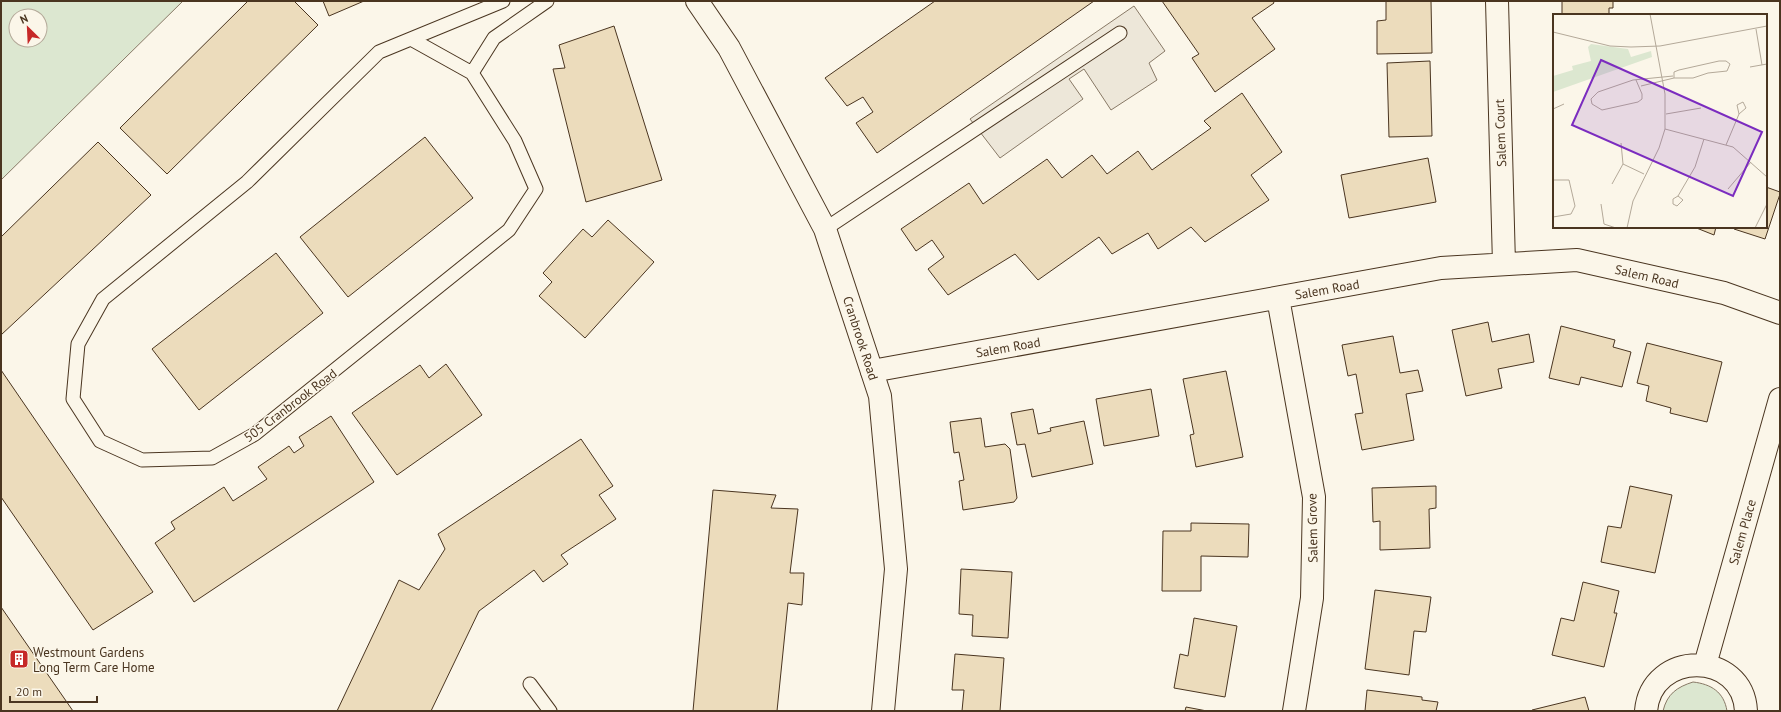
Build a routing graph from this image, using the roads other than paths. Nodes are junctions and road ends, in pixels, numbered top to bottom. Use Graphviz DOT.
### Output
graph roads {
  1 [pos="503,1"];
  2 [pos="547,1"];
  3 [pos="697,1"];
  4 [pos="1497,1"];
  5 [pos="1120,33"];
  6 [pos="411,39"];
  7 [pos="472,73"];
  8 [pos="825,228"];
  9 [pos="1504,264"];
  10 [pos="1278,298"];
  11 [pos="1780,313"];
  12 [pos="872,371"];
  13 [pos="1780,399"];
  14 [pos="1705,665"];
  15 [pos="530,684"];
  16 [pos="550,711"];
  17 [pos="883,711"];
  18 [pos="1294,711"];
  19 [pos="1646,711"];
  20 [pos="1746,711"];
  1 -- 6 [label="lane, 505 Cranbrook Road"];
  2 -- 7 [label="lane"];
  3 -- 8 [label="street, Cranbrook Road"];
  4 -- 9 [label="street, Salem Court"];
  5 -- 8 [label="lane"];
  6 -- 7 [label="lane, 505 Cranbrook Road"];
  6 -- 7 [label="lane, 505 Cranbrook Road"];
  8 -- 12 [label="street, Cranbrook Road"];
  9 -- 10 [label="street, Salem Road"];
  9 -- 11 [label="street, Salem Road"];
  10 -- 12 [label="street, Salem Road"];
  10 -- 18 [label="street, Salem Grove"];
  12 -- 17 [label="street, Cranbrook Road"];
  13 -- 14 [label="street, Salem Place"];
  14 -- 19 [label="street"];
  14 -- 20 [label="street"];
  15 -- 16 [label="lane"];
}
